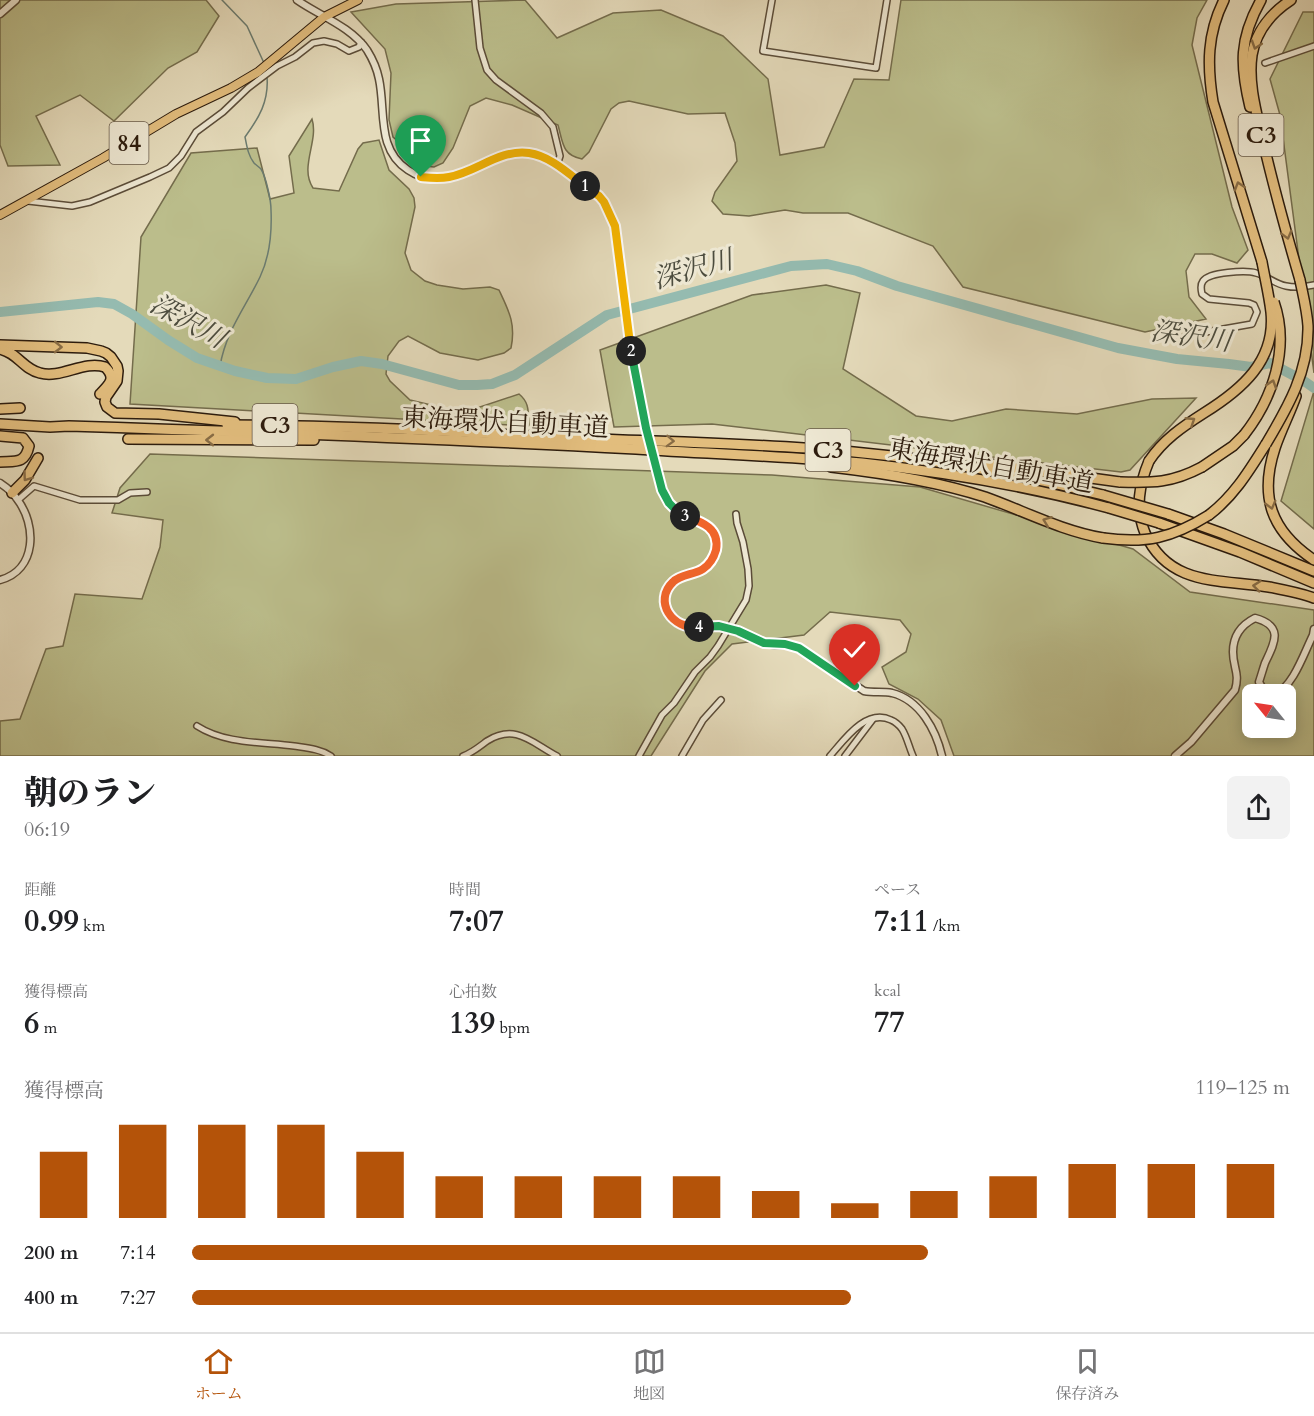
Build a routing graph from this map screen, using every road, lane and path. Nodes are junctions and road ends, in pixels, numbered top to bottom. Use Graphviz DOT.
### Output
graph roads {
  1 [pos="16,0"];
  2 [pos="358,0"];
  3 [pos="475,0"];
  4 [pos="772,0"];
  5 [pos="887,0"];
  6 [pos="1261,0"];
  7 [pos="1291,0"];
  8 [pos="299,1"];
  9 [pos="1223,2"];
  10 [pos="0,14"];
  11 [pos="324,17"];
  12 [pos="361,42"];
  13 [pos="1314,46"];
  14 [pos="275,63"];
  15 [pos="1265,63"];
  16 [pos="260,74"];
  17 [pos="557,165"];
  18 [pos="28,201"];
  19 [pos="1281,213"];
  20 [pos="0,215"];
  21 [pos="1262,262"];
  22 [pos="1314,285"];
  23 [pos="1180,339"];
  24 [pos="0,347"];
  25 [pos="100,394"];
  26 [pos="20,408"];
  27 [pos="0,409"];
  28 [pos="0,422"];
  29 [pos="273,425"];
  30 [pos="0,436"];
  31 [pos="394,438"];
  32 [pos="128,439"];
  33 [pos="1271,446"];
  34 [pos="733,455"];
  35 [pos="38,458"];
  36 [pos="902,458"];
  37 [pos="0,462"];
  38 [pos="0,483"];
  39 [pos="147,492"];
  40 [pos="15,496"];
  41 [pos="736,514"];
  42 [pos="1314,560"];
  43 [pos="1314,571"];
  44 [pos="0,580"];
  45 [pos="1314,583"];
  46 [pos="1314,598"];
  47 [pos="729,629"];
  48 [pos="1314,629"];
  49 [pos="1260,684"];
  50 [pos="1287,684"];
  51 [pos="721,700"];
  52 [pos="874,718"];
  53 [pos="197,726"];
  54 [pos="331,756"];
  55 [pos="463,756"];
  56 [pos="556,756"];
  57 [pos="639,756"];
  58 [pos="682,756"];
  59 [pos="830,756"];
  60 [pos="845,756"];
  61 [pos="913,756"];
  62 [pos="942,756"];
  63 [pos="1175,756"];
  1 -- 10 [label="street"];
  2 -- 11 [label="main road, 84"];
  3 -- 17 [label="street"];
  4 -- 5 [label="street"];
  6 -- 19 [label="highway, C3"];
  7 -- 19 [label="highway, C3, one-way"];
  8 -- 11 [label="street"];
  21 -- 9 [label="highway, one-way"];
  11 -- 12 [label="street"];
  11 -- 14 [label="main road, 84"];
  12 -- 14 [label="street"];
  12 -- 17 [label="street"];
  13 -- 15 [label="street"];
  14 -- 16 [label="main road, 84"];
  16 -- 18 [label="main road, 84"];
  16 -- 18 [label="street"];
  17 -- 47 [label="street, bridge"];
  18 -- 20 [label="main road, 84"];
  19 -- 33 [label="highway, C3, one-way, bridge"];
  36 -- 21 [label="highway, one-way, bridge"];
  46 -- 21 [label="highway, one-way, bridge"];
  22 -- 23 [label="street"];
  24 -- 25 [label="highway"];
  24 -- 29 [label="highway, one-way"];
  26 -- 27 [label="highway"];
  28 -- 29 [label="highway, 東海環状自動車道 / C3"];
  28 -- 31 [label="highway, 東海環状自動車道 / C3"];
  29 -- 36 [label="highway, 東海環状自動車道 / C3, one-way"];
  30 -- 37 [label="highway"];
  31 -- 32 [label="highway, one-way"];
  31 -- 34 [label="highway, 東海環状自動車道 / C3"];
  33 -- 34 [label="highway, C3, one-way, bridge"];
  33 -- 42 [label="highway, C3, one-way"];
  34 -- 45 [label="highway, 東海環状自動車道 / C3, bridge"];
  35 -- 40 [label="highway, one-way"];
  36 -- 43 [label="highway, 東海環状自動車道 / C3, bridge"];
  38 -- 40 [label="street"];
  39 -- 40 [label="street"];
  40 -- 44 [label="street"];
  41 -- 47 [label="street"];
  47 -- 57 [label="street"];
  47 -- 62 [label="street"];
  48 -- 50 [label="street"];
  49 -- 63 [label="street"];
  51 -- 58 [label="street"];
  52 -- 59 [label="street"];
  52 -- 60 [label="street"];
  52 -- 61 [label="street"];
  53 -- 54 [label="street"];
  55 -- 56 [label="street"];
}
